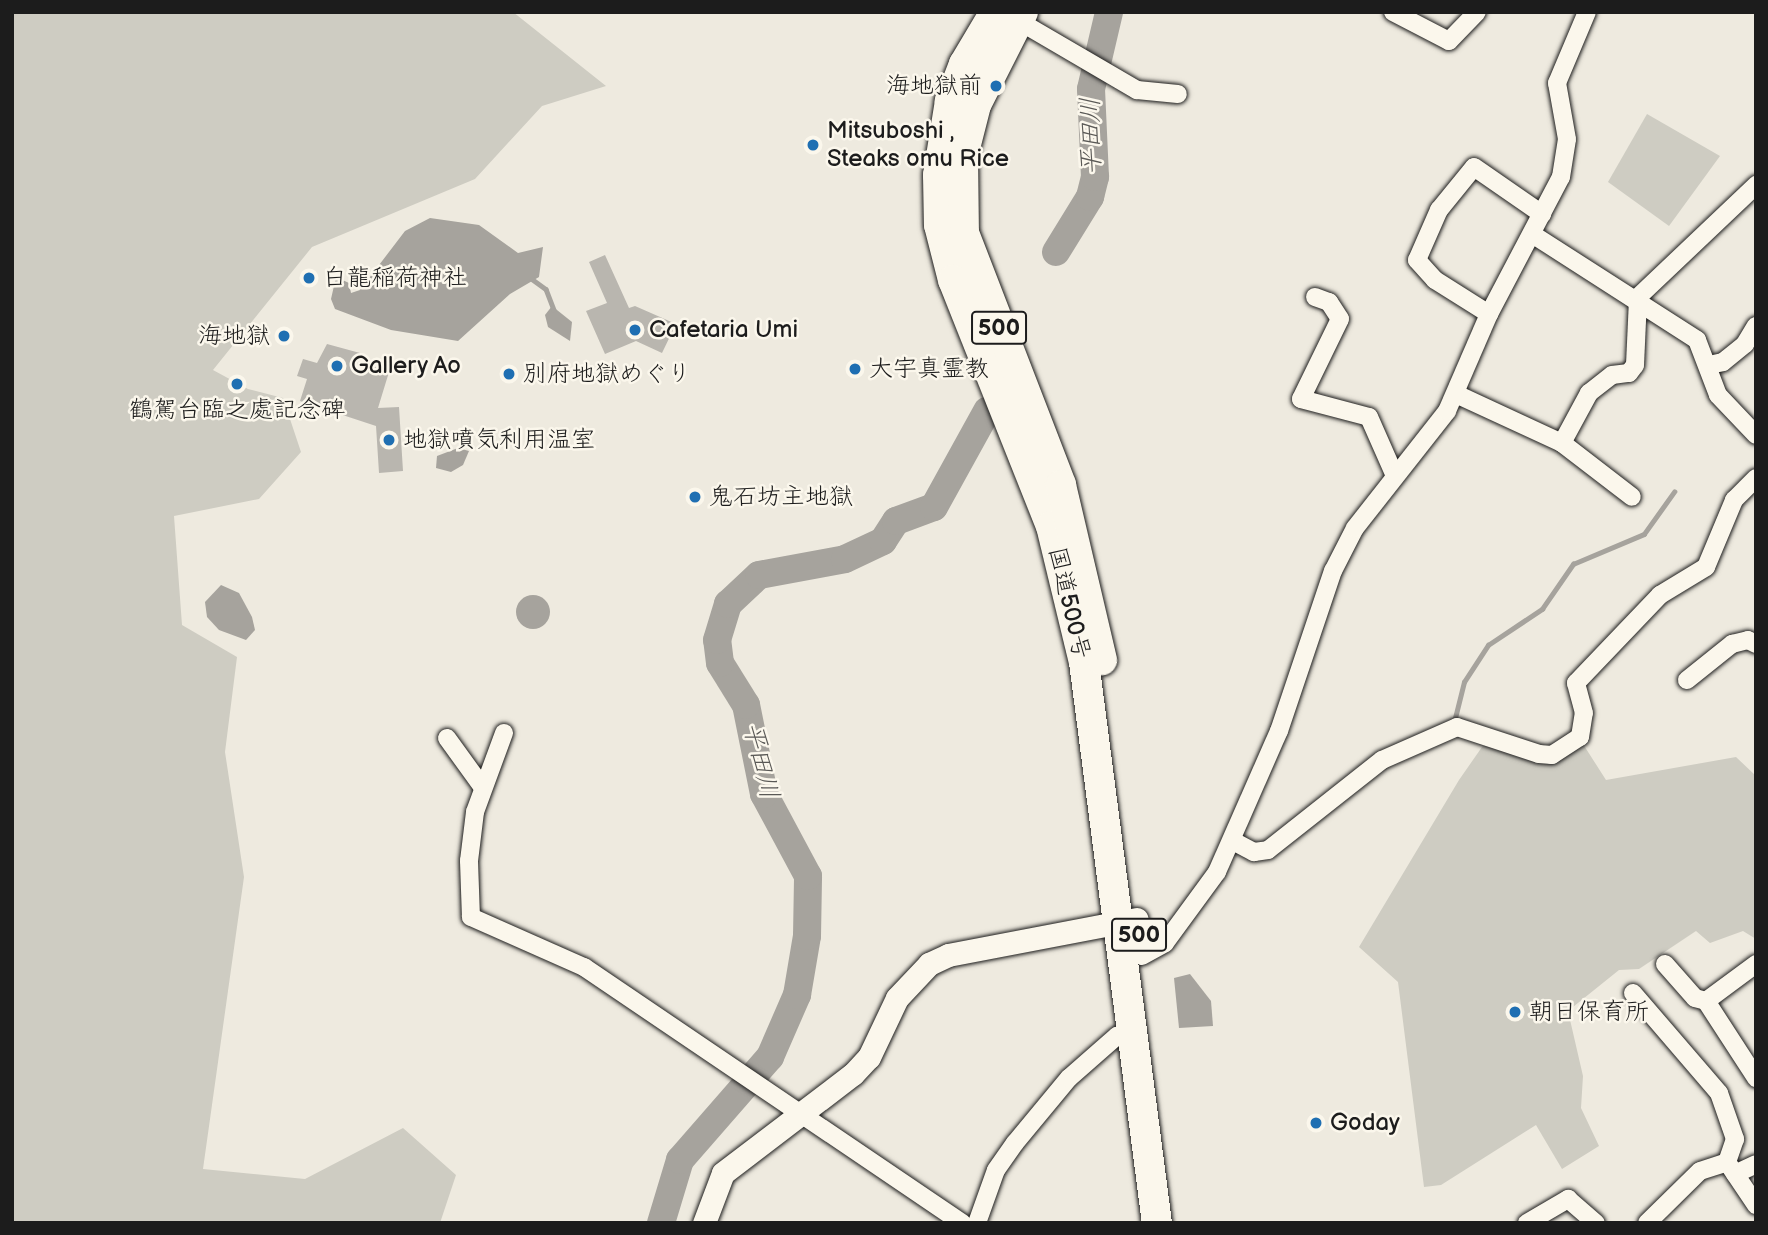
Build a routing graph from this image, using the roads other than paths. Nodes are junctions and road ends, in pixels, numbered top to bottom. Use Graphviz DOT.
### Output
graph roads {
  1 [pos="978,12"];
  2 [pos="1393,12"];
  3 [pos="1477,12"];
  4 [pos="1587,12"];
  5 [pos="1010,14"];
  6 [pos="1178,94"];
  7 [pos="950,101"];
  8 [pos="1756,185"];
  9 [pos="1542,214"];
  10 [pos="1532,234"];
  11 [pos="1315,297"];
  12 [pos="1637,299"];
  13 [pos="1489,314"];
  14 [pos="1756,326"];
  15 [pos="1709,365"];
  16 [pos="1456,394"];
  17 [pos="1756,435"];
  18 [pos="1562,443"];
  19 [pos="1395,476"];
  20 [pos="1756,478"];
  21 [pos="1632,497"];
  22 [pos="1756,644"];
  23 [pos="1687,680"];
  24 [pos="504,733"];
  25 [pos="447,738"];
  26 [pos="481,785"];
  27 [pos="1233,841"];
  28 [pos="1127,923"];
  29 [pos="1142,956"];
  30 [pos="1664,964"];
  31 [pos="1756,964"];
  32 [pos="1633,993"];
  33 [pos="1706,1000"];
  34 [pos="1132,1030"];
  35 [pos="1756,1078"];
  36 [pos="797,1114"];
  37 [pos="1756,1164"];
  38 [pos="1731,1168"];
  39 [pos="1756,1205"];
  40 [pos="1666,1217"];
  41 [pos="704,1223"];
  42 [pos="962,1223"];
  43 [pos="977,1223"];
  44 [pos="1157,1223"];
  45 [pos="1177,1223"];
  46 [pos="1527,1223"];
  47 [pos="1596,1223"];
  48 [pos="1647,1223"];
  1 -- 7 [label="street"];
  2 -- 3 [label="street"];
  4 -- 9 [label="street"];
  5 -- 6 [label="street"];
  5 -- 7 [label="highway, 国道500号 / 500"];
  5 -- 28 [label="highway, 国道500号 / 500"];
  7 -- 28 [label="highway, 国道500号 / 500"];
  8 -- 12 [label="street"];
  9 -- 10 [label="street"];
  9 -- 13 [label="street"];
  10 -- 12 [label="street"];
  10 -- 13 [label="street"];
  11 -- 19 [label="street"];
  12 -- 15 [label="street"];
  12 -- 18 [label="street"];
  13 -- 16 [label="street"];
  14 -- 15 [label="street"];
  15 -- 17 [label="street"];
  16 -- 18 [label="street"];
  16 -- 19 [label="street"];
  18 -- 21 [label="street"];
  19 -- 27 [label="street"];
  20 -- 27 [label="street"];
  22 -- 23 [label="street"];
  24 -- 26 [label="street"];
  25 -- 26 [label="street"];
  26 -- 36 [label="street"];
  27 -- 29 [label="street"];
  28 -- 29 [label="highway, 国道500号 / 500"];
  28 -- 34 [label="highway, 国道500号 / 500"];
  28 -- 36 [label="street"];
  29 -- 45 [label="highway, 国道500号 / 500"];
  30 -- 33 [label="street"];
  31 -- 33 [label="street"];
  32 -- 38 [label="street"];
  33 -- 35 [label="street"];
  34 -- 43 [label="street"];
  34 -- 44 [label="highway, 国道500号 / 500"];
  36 -- 41 [label="street"];
  36 -- 42 [label="street"];
  37 -- 38 [label="street"];
  38 -- 39 [label="street"];
  38 -- 40 [label="street"];
  40 -- 48 [label="street"];
  46 -- 47 [label="street"];
}
